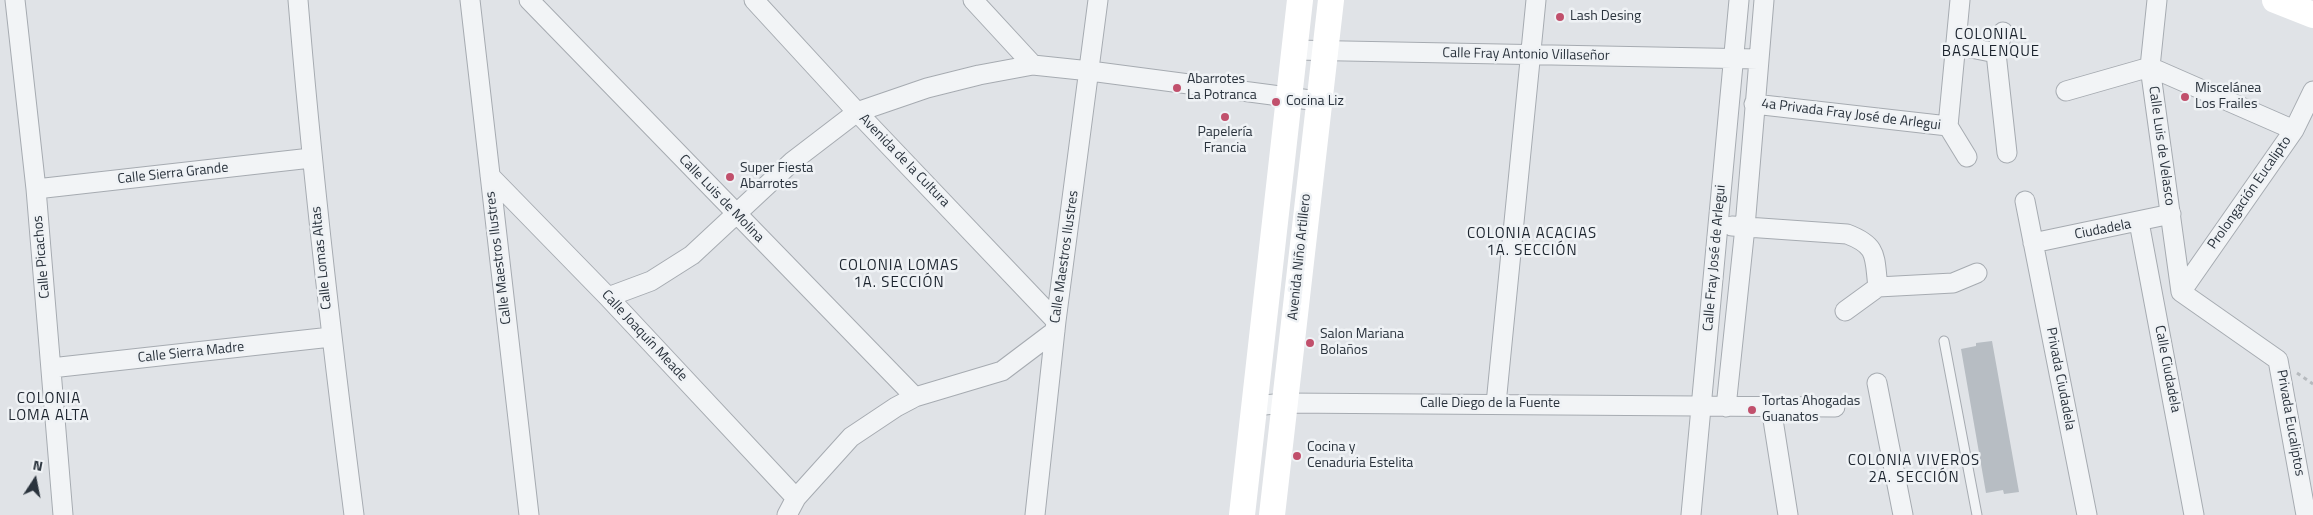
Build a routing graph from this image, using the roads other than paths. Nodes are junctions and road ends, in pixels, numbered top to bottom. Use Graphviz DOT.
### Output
graph roads {
  1 [pos="15,0"];
  2 [pos="298,0"];
  3 [pos="470,0"];
  4 [pos="529,0"];
  5 [pos="754,0"];
  6 [pos="973,0"];
  7 [pos="1098,0"];
  8 [pos="1300,0"];
  9 [pos="1331,0"];
  10 [pos="1536,0"];
  11 [pos="1739,0"];
  12 [pos="1764,0"];
  13 [pos="1960,0"];
  14 [pos="2157,0"];
  15 [pos="2274,0"];
  16 [pos="0,2"];
  17 [pos="2313,15"];
  18 [pos="2003,32"];
  19 [pos="1956,45"];
  20 [pos="1294,50"];
  21 [pos="1325,51"];
  22 [pos="1996,53"];
  23 [pos="1529,55"];
  24 [pos="1733,58"];
  25 [pos="1758,59"];
  26 [pos="1033,65"];
  27 [pos="2150,67"];
  28 [pos="1090,71"];
  29 [pos="2066,91"];
  30 [pos="2313,91"];
  31 [pos="1288,97"];
  32 [pos="1318,101"];
  33 [pos="1754,104"];
  34 [pos="857,112"];
  35 [pos="1948,126"];
  36 [pos="2294,130"];
  37 [pos="2007,153"];
  38 [pos="1967,157"];
  39 [pos="311,158"];
  40 [pos="490,176"];
  41 [pos="36,189"];
  42 [pos="2025,201"];
  43 [pos="735,214"];
  44 [pos="2172,214"];
  45 [pos="2139,222"];
  46 [pos="1718,224"];
  47 [pos="1745,227"];
  48 [pos="2034,243"];
  49 [pos="1977,273"];
  50 [pos="1878,287"];
  51 [pos="2181,292"];
  52 [pos="608,297"];
  53 [pos="1845,311"];
  54 [pos="1055,326"];
  55 [pos="331,337"];
  56 [pos="1944,341"];
  57 [pos="51,368"];
  58 [pos="1878,383"];
  59 [pos="915,397"];
  60 [pos="1284,403"];
  61 [pos="1496,404"];
  62 [pos="1255,406"];
  63 [pos="1701,406"];
  64 [pos="1726,407"];
  65 [pos="1771,407"];
  66 [pos="1835,407"];
  67 [pos="796,498"];
  68 [pos="62,515"];
  69 [pos="354,515"];
  70 [pos="529,515"];
  71 [pos="788,515"];
  72 [pos="1035,515"];
  73 [pos="1242,515"];
  74 [pos="1272,515"];
  75 [pos="1691,515"];
  76 [pos="1788,515"];
  77 [pos="1904,515"];
  78 [pos="1977,515"];
  79 [pos="2087,515"];
  80 [pos="2194,515"];
  81 [pos="2306,515"];
  1 -- 16 [label="street"];
  1 -- 41 [label="street, Calle Picachos"];
  2 -- 39 [label="street, Calle Lomas Altas"];
  3 -- 40 [label="street, Calle Maestros Ilustres"];
  4 -- 43 [label="street, Calle Luis de Molina"];
  5 -- 34 [label="street, Avenida de la Cultura"];
  6 -- 26 [label="street"];
  7 -- 28 [label="street, Calle Maestros Ilustres"];
  8 -- 20 [label="main road, Avenida Niño Artillero"];
  9 -- 21 [label="main road, Avenida Niño Artillero"];
  10 -- 23 [label="street"];
  11 -- 24 [label="street, Calle Fray José de Arlegui"];
  12 -- 25 [label="street, Calle Fray José de Arlegui"];
  13 -- 19 [label="street"];
  14 -- 27 [label="street, Calle Luis de Velasco"];
  15 -- 17 [label="main road"];
  18 -- 22 [label="street"];
  19 -- 22 [label="street"];
  19 -- 35 [label="street"];
  20 -- 21 [label="street, Calle Fray Antonio Villaseñor"];
  20 -- 31 [label="main road, Avenida Niño Artillero"];
  21 -- 23 [label="street, Calle Fray Antonio Villaseñor"];
  21 -- 32 [label="main road, Avenida Niño Artillero"];
  22 -- 37 [label="street"];
  23 -- 24 [label="street, Calle Fray Antonio Villaseñor"];
  23 -- 61 [label="street"];
  24 -- 25 [label="street, Calle Fray Antonio Villaseñor"];
  24 -- 46 [label="street, Calle Fray José de Arlegui"];
  25 -- 33 [label="street, Calle Fray José de Arlegui"];
  26 -- 28 [label="street"];
  26 -- 34 [label="street"];
  27 -- 29 [label="street"];
  27 -- 36 [label="street"];
  27 -- 44 [label="street, Calle Luis de Velasco"];
  28 -- 31 [label="street"];
  28 -- 54 [label="street, Calle Maestros Ilustres"];
  30 -- 36 [label="street, Prolongación Eucalipto"];
  31 -- 32 [label="street"];
  31 -- 62 [label="main road, Avenida Niño Artillero"];
  32 -- 60 [label="main road, Avenida Niño Artillero"];
  33 -- 35 [label="street, 4a Privada Fray José de Arlegui"];
  33 -- 47 [label="street, Calle Fray José de Arlegui"];
  34 -- 43 [label="street"];
  34 -- 54 [label="street, Avenida de la Cultura"];
  35 -- 38 [label="street"];
  36 -- 51 [label="street, Prolongación Eucalipto"];
  39 -- 41 [label="street, Calle Sierra Grande"];
  39 -- 55 [label="street, Calle Lomas Altas"];
  40 -- 52 [label="street, Calle Joaquín Meade"];
  40 -- 70 [label="street, Calle Maestros Ilustres"];
  41 -- 57 [label="street, Calle Picachos"];
  42 -- 48 [label="street, Privada Ciudadela"];
  43 -- 52 [label="street"];
  43 -- 59 [label="street, Calle Luis de Molina"];
  44 -- 45 [label="street, Ciudadela"];
  44 -- 51 [label="street, Calle Luis de Velasco"];
  45 -- 48 [label="street, Ciudadela"];
  45 -- 80 [label="street, Calle Ciudadela"];
  46 -- 47 [label="street"];
  46 -- 63 [label="street, Calle Fray José de Arlegui"];
  47 -- 50 [label="street"];
  47 -- 64 [label="street, Calle Fray José de Arlegui"];
  48 -- 79 [label="street, Privada Ciudadela"];
  49 -- 50 [label="street"];
  50 -- 53 [label="street"];
  51 -- 81 [label="street, Privada Eucaliptos"];
  52 -- 67 [label="street, Calle Joaquín Meade"];
  54 -- 59 [label="street"];
  54 -- 72 [label="street, Calle Maestros Ilustres"];
  55 -- 57 [label="street, Calle Sierra Madre"];
  55 -- 69 [label="street, Calle Lomas Altas"];
  56 -- 78 [label="lane"];
  57 -- 68 [label="street, Calle Picachos"];
  58 -- 77 [label="street"];
  59 -- 67 [label="street"];
  60 -- 61 [label="street, Calle Diego de la Fuente"];
  60 -- 62 [label="street, Calle Diego de la Fuente"];
  60 -- 74 [label="main road, Avenida Niño Artillero"];
  61 -- 63 [label="street, Calle Diego de la Fuente"];
  62 -- 73 [label="main road, Avenida Niño Artillero"];
  63 -- 64 [label="street, Calle Diego de la Fuente"];
  63 -- 75 [label="street, Calle Fray José de Arlegui"];
  64 -- 65 [label="street, Calle Diego de la Fuente"];
  65 -- 66 [label="street, Calle Diego de la Fuente"];
  65 -- 76 [label="street"];
  67 -- 71 [label="street"];
}
